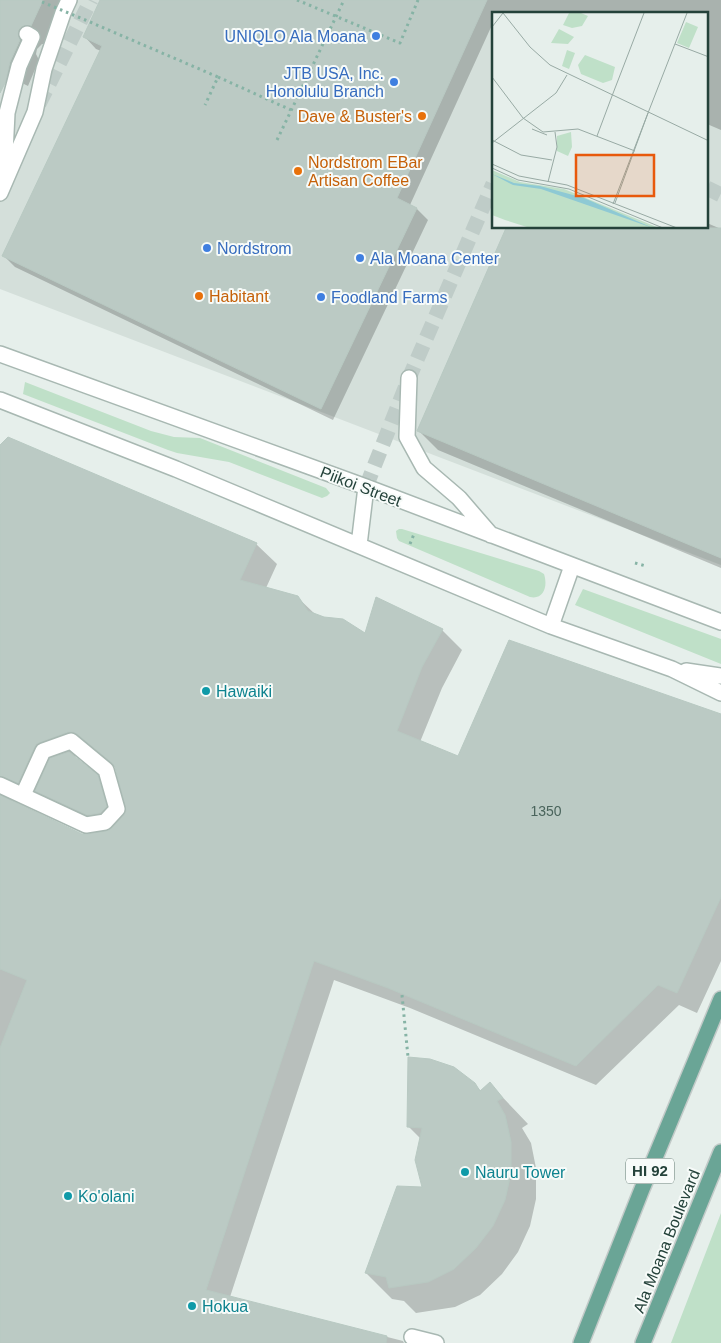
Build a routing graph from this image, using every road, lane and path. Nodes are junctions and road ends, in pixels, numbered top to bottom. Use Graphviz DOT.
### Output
graph roads {
  1 [pos="69,0"];
  2 [pos="297,0"];
  3 [pos="344,0"];
  4 [pos="418,0"];
  5 [pos="42,2"];
  6 [pos="336,16"];
  7 [pos="27,34"];
  8 [pos="218,77"];
  9 [pos="205,105"];
  10 [pos="291,110"];
  11 [pos="2,188"];
  12 [pos="0,354"];
  13 [pos="409,378"];
  14 [pos="0,400"];
  15 [pos="366,487"];
  16 [pos="414,534"];
  17 [pos="492,536"];
  18 [pos="410,544"];
  19 [pos="359,545"];
  20 [pos="635,563"];
  21 [pos="572,566"];
  22 [pos="646,566"];
  23 [pos="721,622"];
  24 [pos="551,626"];
  25 [pos="672,669"];
  26 [pos="721,676"];
  27 [pos="721,692"];
  28 [pos="0,785"];
  29 [pos="23,795"];
  30 [pos="402,995"];
  31 [pos="721,999"];
  32 [pos="408,1057"];
  33 [pos="721,1152"];
  34 [pos="412,1337"];
  35 [pos="436,1343"];
  36 [pos="582,1343"];
  37 [pos="643,1343"];
  1 -- 11 [label="street"];
  2 -- 6 [label="path"];
  3 -- 10 [label="path"];
  4 -- 6 [label="path"];
  5 -- 8 [label="path, bridge"];
  6 -- 10 [label="path"];
  7 -- 11 [label="street"];
  8 -- 9 [label="path"];
  8 -- 10 [label="path"];
  12 -- 15 [label="street, Piikoi Street"];
  13 -- 17 [label="street"];
  14 -- 19 [label="street"];
  15 -- 17 [label="street, Piikoi Street"];
  15 -- 19 [label="street"];
  16 -- 18 [label="path"];
  17 -- 21 [label="street, Piikoi Street"];
  19 -- 24 [label="street"];
  20 -- 22 [label="path"];
  21 -- 23 [label="street, Piikoi Street"];
  21 -- 24 [label="street"];
  24 -- 25 [label="street"];
  25 -- 26 [label="street"];
  25 -- 27 [label="street"];
  28 -- 29 [label="street"];
  29 -- 29 [label="street"];
  30 -- 32 [label="path"];
  31 -- 36 [label="main road, HI 92"];
  33 -- 37 [label="main road, Ala Moana Boulevard"];
  34 -- 35 [label="street"];
}
